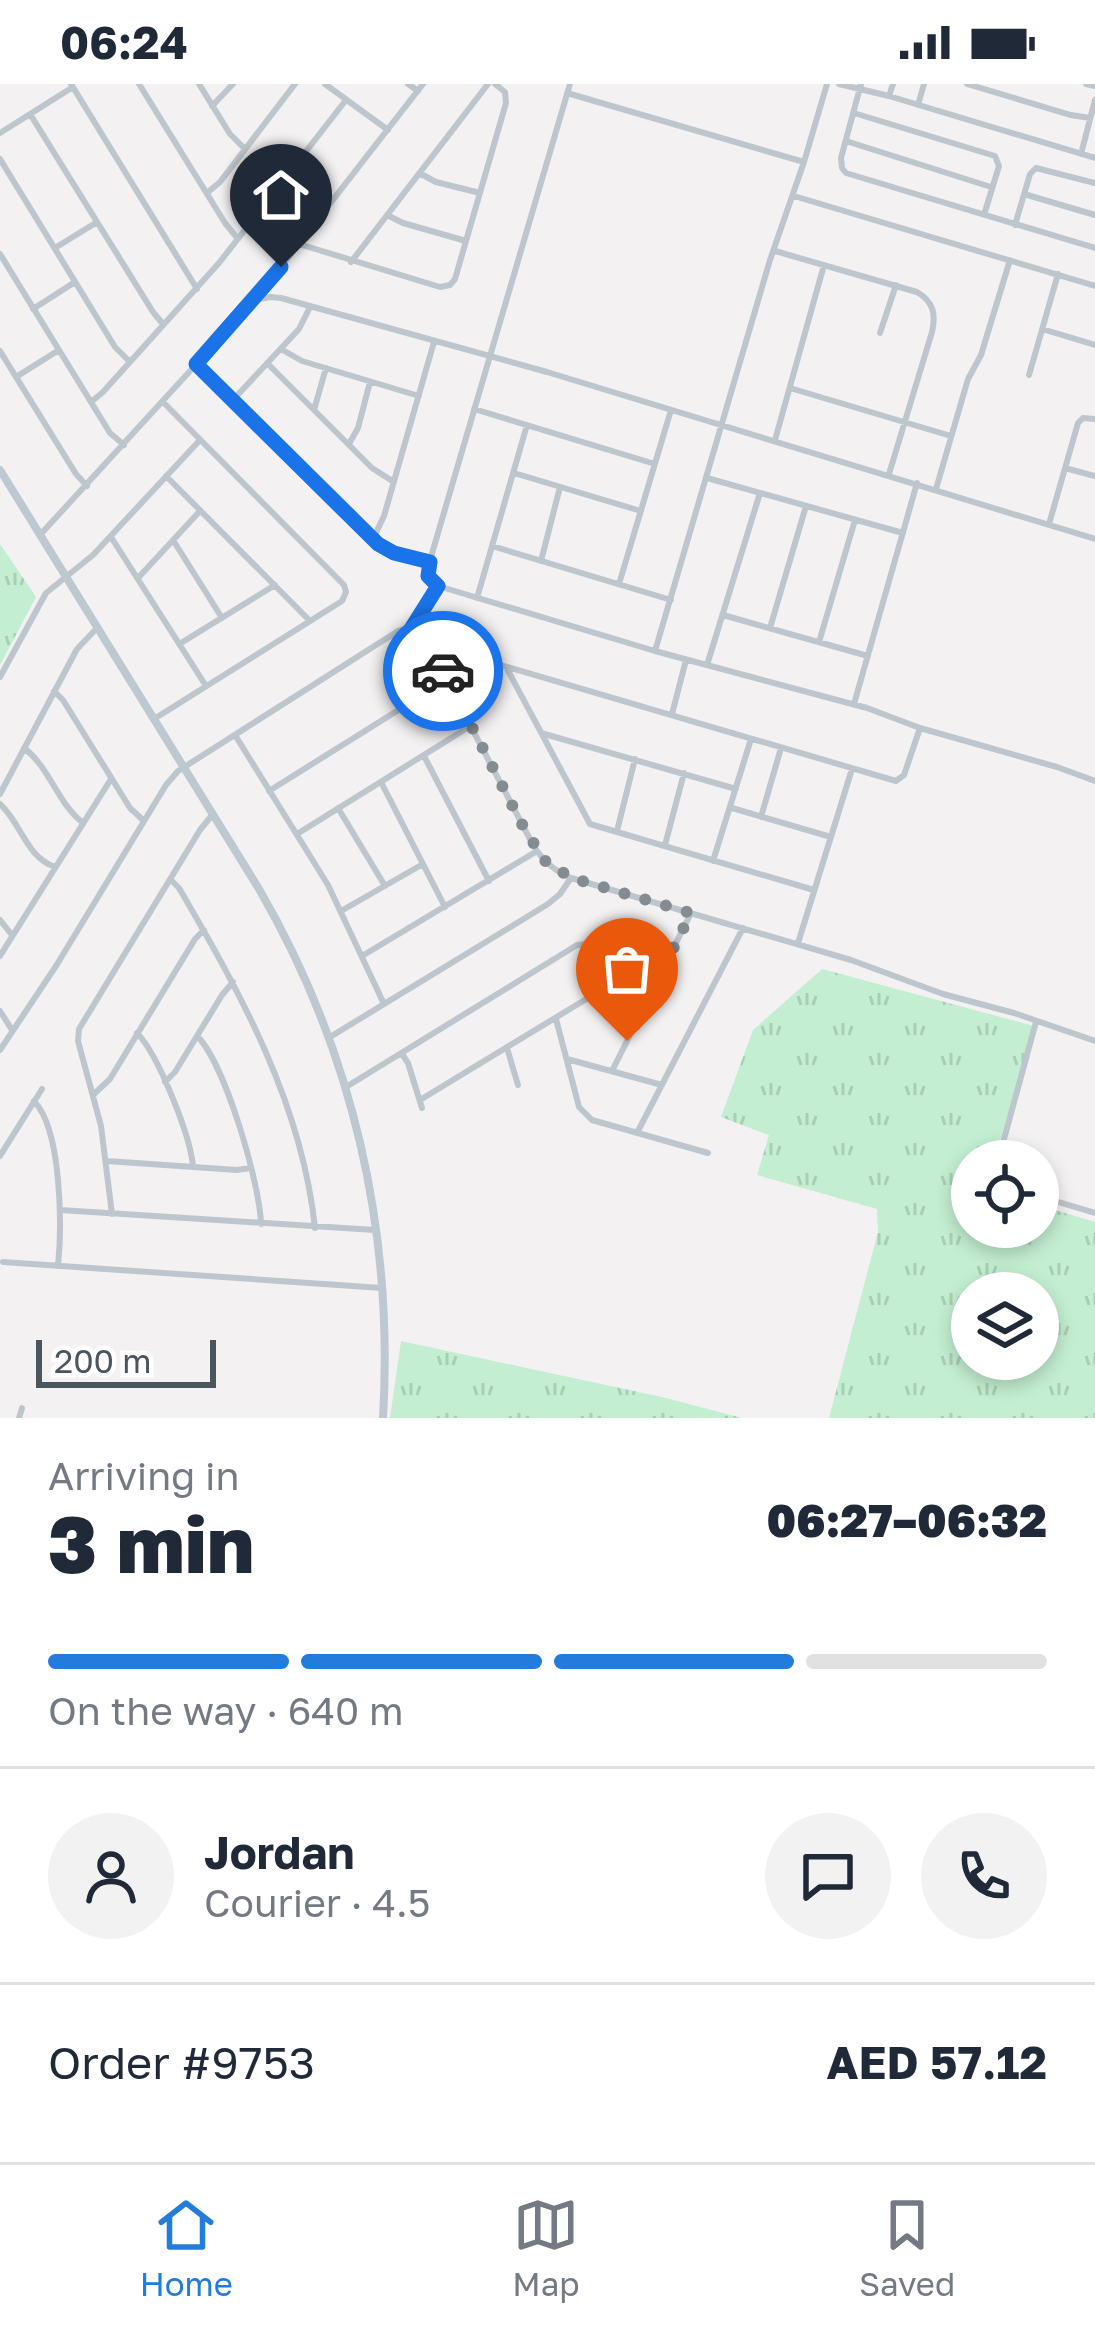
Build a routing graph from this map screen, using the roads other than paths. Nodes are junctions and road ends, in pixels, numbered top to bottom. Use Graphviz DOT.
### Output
graph roads {
  1 [pos="139,84"];
  2 [pos="199,84"];
  3 [pos="233,84"];
  4 [pos="295,84"];
  5 [pos="325,84"];
  6 [pos="408,84"];
  7 [pos="492,84"];
  8 [pos="826,84"];
  9 [pos="839,84"];
  10 [pos="893,84"];
  11 [pos="924,84"];
  12 [pos="967,84"];
  13 [pos="1086,84"];
  14 [pos="72,86"];
  15 [pos="858,86"];
  16 [pos="1095,86"];
  17 [pos="420,88"];
  18 [pos="568,88"];
  19 [pos="890,96"];
  20 [pos="346,100"];
  21 [pos="1095,100"];
  22 [pos="918,105"];
  23 [pos="212,106"];
  24 [pos="854,113"];
  25 [pos="30,114"];
  26 [pos="1090,118"];
  27 [pos="388,130"];
  28 [pos="0,133"];
  29 [pos="846,141"];
  30 [pos="245,150"];
  31 [pos="1081,154"];
  32 [pos="1095,158"];
  33 [pos="0,159"];
  34 [pos="804,162"];
  35 [pos="419,173"];
  36 [pos="1095,183"];
  37 [pos="992,187"];
  38 [pos="207,193"];
  39 [pos="480,193"];
  40 [pos="1024,194"];
  41 [pos="793,195"];
  42 [pos="387,215"];
  43 [pos="984,215"];
  44 [pos="1095,215"];
  45 [pos="97,222"];
  46 [pos="1016,225"];
  47 [pos="238,238"];
  48 [pos="466,242"];
  49 [pos="298,244"];
  50 [pos="55,248"];
  51 [pos="1095,248"];
  52 [pos="773,251"];
  53 [pos="0,254"];
  54 [pos="1010,260"];
  55 [pos="351,262"];
  56 [pos="824,265"];
  57 [pos="1058,274"];
  58 [pos="75,282"];
  59 [pos="896,285"];
  60 [pos="1095,286"];
  61 [pos="196,289"];
  62 [pos="255,300"];
  63 [pos="310,306"];
  64 [pos="34,309"];
  65 [pos="164,325"];
  66 [pos="1042,329"];
  67 [pos="880,334"];
  68 [pos="434,342"];
  69 [pos="1095,344"];
  70 [pos="280,349"];
  71 [pos="59,350"];
  72 [pos="1,353"];
  73 [pos="489,357"];
  74 [pos="130,362"];
  75 [pos="267,363"];
  76 [pos="196,364"];
  77 [pos="326,368"];
  78 [pos="1029,375"];
  79 [pos="16,377"];
  80 [pos="370,382"];
  81 [pos="790,388"];
  82 [pos="418,396"];
  83 [pos="233,400"];
  84 [pos="91,402"];
  85 [pos="163,402"];
  86 [pos="474,409"];
  87 [pos="314,410"];
  88 [pos="671,410"];
  89 [pos="1095,419"];
  90 [pos="905,421"];
  91 [pos="527,425"];
  92 [pos="722,425"];
  93 [pos="951,436"];
  94 [pos="200,440"];
  95 [pos="775,440"];
  96 [pos="124,445"];
  97 [pos="349,445"];
  98 [pos="655,464"];
  99 [pos="1065,468"];
  100 [pos="0,470"];
  101 [pos="514,473"];
  102 [pos="889,474"];
  103 [pos="166,476"];
  104 [pos="1095,476"];
  105 [pos="706,478"];
  106 [pos="394,482"];
  107 [pos="917,483"];
  108 [pos="87,486"];
  109 [pos="560,487"];
  110 [pos="936,489"];
  111 [pos="760,493"];
  112 [pos="806,506"];
  113 [pos="200,511"];
  114 [pos="641,511"];
  115 [pos="855,520"];
  116 [pos="1049,524"];
  117 [pos="903,533"];
  118 [pos="40,535"];
  119 [pos="111,536"];
  120 [pos="1095,538"];
  121 [pos="373,539"];
  122 [pos="173,540"];
  123 [pos="493,546"];
  124 [pos="541,561"];
  125 [pos="430,562"];
  126 [pos="66,576"];
  127 [pos="138,578"];
  128 [pos="619,584"];
  129 [pos="274,585"];
  130 [pos="438,586"];
  131 [pos="477,598"];
  132 [pos="671,600"];
  133 [pos="723,615"];
  134 [pos="222,618"];
  135 [pos="310,621"];
  136 [pos="98,627"];
  137 [pos="770,628"];
  138 [pos="411,629"];
  139 [pos="819,642"];
  140 [pos="180,644"];
  141 [pos="429,644"];
  142 [pos="655,651"];
  143 [pos="868,656"];
  144 [pos="686,660"];
  145 [pos="706,665"];
  146 [pos="506,667"];
  147 [pos="0,677"];
  148 [pos="448,679"];
  149 [pos="206,686"];
  150 [pos="54,692"];
  151 [pos="854,705"];
  152 [pos="672,716"];
  153 [pos="154,718"];
  154 [pos="472,725"];
  155 [pos="920,728"];
  156 [pos="541,733"];
  157 [pos="234,734"];
  158 [pos="751,739"];
  159 [pos="24,748"];
  160 [pos="782,748"];
  161 [pos="423,755"];
  162 [pos="635,759"];
  163 [pos="183,766"];
  164 [pos="852,769"];
  165 [pos="684,773"];
  166 [pos="111,779"];
  167 [pos="1095,781"];
  168 [pos="381,782"];
  169 [pos="736,789"];
  170 [pos="269,790"];
  171 [pos="0,794"];
  172 [pos="0,804"];
  173 [pos="338,808"];
  174 [pos="732,808"];
  175 [pos="213,814"];
  176 [pos="761,817"];
  177 [pos="143,820"];
  178 [pos="82,822"];
  179 [pos="616,832"];
  180 [pos="297,834"];
  181 [pos="830,837"];
  182 [pos="664,846"];
  183 [pos="536,851"];
  184 [pos="713,861"];
  185 [pos="423,864"];
  186 [pos="55,867"];
  187 [pos="572,878"];
  188 [pos="170,880"];
  189 [pos="488,880"];
  190 [pos="385,886"];
  191 [pos="814,890"];
  192 [pos="445,907"];
  193 [pos="341,911"];
  194 [pos="691,913"];
  195 [pos="0,920"];
  196 [pos="743,928"];
  197 [pos="203,930"];
  198 [pos="12,935"];
  199 [pos="798,944"];
  200 [pos="0,956"];
  201 [pos="362,956"];
  202 [pos="665,964"];
  203 [pos="233,982"];
  204 [pos="384,1004"];
  205 [pos="0,1011"];
  206 [pos="642,1011"];
  207 [pos="555,1018"];
  208 [pos="1036,1022"];
  209 [pos="12,1030"];
  210 [pos="137,1034"];
  211 [pos="197,1036"];
  212 [pos="330,1037"];
  213 [pos="1095,1041"];
  214 [pos="507,1048"];
  215 [pos="0,1050"];
  216 [pos="401,1054"];
  217 [pos="567,1059"];
  218 [pos="612,1071"];
  219 [pos="165,1082"];
  220 [pos="518,1085"];
  221 [pos="662,1085"];
  222 [pos="346,1087"];
  223 [pos="42,1089"];
  224 [pos="93,1095"];
  225 [pos="34,1101"];
  226 [pos="637,1133"];
  227 [pos="1004,1140"];
  228 [pos="708,1154"];
  229 [pos="0,1156"];
  230 [pos="107,1161"];
  231 [pos="193,1167"];
  232 [pos="250,1168"];
  233 [pos="1059,1202"];
  234 [pos="60,1210"];
  235 [pos="1095,1213"];
  236 [pos="112,1214"];
  237 [pos="261,1224"];
  238 [pos="315,1228"];
  239 [pos="378,1229"];
  240 [pos="3,1262"];
  241 [pos="58,1266"];
  242 [pos="383,1288"];
  243 [pos="22,1408"];
  244 [pos="20,1418"];
  245 [pos="383,1418"];
  1 -- 38 [label="street"];
  2 -- 23 [label="street"];
  3 -- 23 [label="street"];
  4 -- 30 [label="street"];
  5 -- 20 [label="street"];
  6 -- 17 [label="street"];
  7 -- 35 [label="street"];
  7 -- 39 [label="street"];
  8 -- 34 [label="street"];
  9 -- 15 [label="street"];
  10 -- 19 [label="street"];
  11 -- 22 [label="street"];
  12 -- 26 [label="street"];
  13 -- 16 [label="street"];
  14 -- 25 [label="street"];
  14 -- 61 [label="street"];
  15 -- 19 [label="street"];
  15 -- 24 [label="street"];
  17 -- 27 [label="street"];
  18 -- 34 [label="street"];
  18 -- 73 [label="street"];
  19 -- 22 [label="street"];
  20 -- 27 [label="street"];
  20 -- 47 [label="street"];
  21 -- 26 [label="street"];
  22 -- 31 [label="street"];
  23 -- 30 [label="street"];
  24 -- 29 [label="street"];
  24 -- 37 [label="street"];
  25 -- 28 [label="street"];
  25 -- 45 [label="street"];
  26 -- 31 [label="street"];
  27 -- 49 [label="street"];
  29 -- 37 [label="street"];
  29 -- 43 [label="street"];
  30 -- 38 [label="street"];
  31 -- 32 [label="street"];
  33 -- 50 [label="street"];
  34 -- 41 [label="street"];
  35 -- 39 [label="street"];
  35 -- 42 [label="street"];
  36 -- 40 [label="street"];
  37 -- 43 [label="street"];
  38 -- 47 [label="street"];
  39 -- 48 [label="street"];
  40 -- 44 [label="street"];
  40 -- 46 [label="street"];
  41 -- 52 [label="street"];
  41 -- 54 [label="street"];
  42 -- 48 [label="street"];
  42 -- 55 [label="street"];
  43 -- 46 [label="street"];
  45 -- 50 [label="street"];
  45 -- 65 [label="street"];
  46 -- 51 [label="street"];
  47 -- 61 [label="street"];
  48 -- 55 [label="street"];
  49 -- 55 [label="street"];
  49 -- 62 [label="street"];
  50 -- 58 [label="street"];
  52 -- 56 [label="street"];
  52 -- 92 [label="street"];
  53 -- 64 [label="street"];
  54 -- 57 [label="street"];
  54 -- 93 [label="street"];
  56 -- 59 [label="street"];
  56 -- 81 [label="street"];
  57 -- 60 [label="street"];
  57 -- 66 [label="street"];
  58 -- 64 [label="street"];
  58 -- 74 [label="street"];
  59 -- 67 [label="street"];
  59 -- 90 [label="street"];
  61 -- 65 [label="street"];
  62 -- 63 [label="street"];
  62 -- 76 [label="street"];
  63 -- 68 [label="street"];
  63 -- 70 [label="street"];
  64 -- 71 [label="street"];
  65 -- 74 [label="street"];
  66 -- 69 [label="street"];
  66 -- 78 [label="street"];
  68 -- 73 [label="street"];
  68 -- 82 [label="street"];
  70 -- 75 [label="street"];
  70 -- 77 [label="street"];
  71 -- 79 [label="street"];
  71 -- 84 [label="street"];
  72 -- 79 [label="street"];
  73 -- 86 [label="street"];
  73 -- 88 [label="street"];
  74 -- 84 [label="street"];
  75 -- 83 [label="street"];
  75 -- 87 [label="street"];
  76 -- 83 [label="street"];
  76 -- 85 [label="street"];
  77 -- 80 [label="street"];
  77 -- 87 [label="street"];
  79 -- 108 [label="street"];
  80 -- 82 [label="street"];
  80 -- 97 [label="street"];
  81 -- 90 [label="street"];
  81 -- 95 [label="street"];
  82 -- 106 [label="street"];
  83 -- 121 [label="street"];
  84 -- 96 [label="street"];
  85 -- 94 [label="street"];
  85 -- 96 [label="street"];
  86 -- 91 [label="street"];
  86 -- 125 [label="street"];
  87 -- 97 [label="street"];
  88 -- 92 [label="street"];
  88 -- 98 [label="street"];
  89 -- 99 [label="street"];
  90 -- 93 [label="street"];
  90 -- 102 [label="street"];
  91 -- 98 [label="street"];
  91 -- 101 [label="street"];
  92 -- 95 [label="street"];
  92 -- 105 [label="street"];
  93 -- 110 [label="street"];
  94 -- 103 [label="street"];
  94 -- 135 [label="street"];
  95 -- 102 [label="street"];
  96 -- 108 [label="street"];
  97 -- 106 [label="street"];
  98 -- 114 [label="street"];
  99 -- 104 [label="street"];
  99 -- 116 [label="street"];
  100 -- 118 [label="street"];
  101 -- 109 [label="street"];
  101 -- 123 [label="street"];
  102 -- 107 [label="street"];
  103 -- 113 [label="street"];
  103 -- 119 [label="street"];
  105 -- 111 [label="street"];
  105 -- 132 [label="street"];
  106 -- 121 [label="street"];
  107 -- 110 [label="street"];
  107 -- 117 [label="street"];
  108 -- 118 [label="street"];
  109 -- 114 [label="street"];
  109 -- 124 [label="street"];
  110 -- 116 [label="street"];
  111 -- 112 [label="street"];
  111 -- 133 [label="street"];
  112 -- 115 [label="street"];
  112 -- 137 [label="street"];
  113 -- 122 [label="street"];
  113 -- 129 [label="street"];
  114 -- 128 [label="street"];
  115 -- 117 [label="street"];
  115 -- 139 [label="street"];
  116 -- 120 [label="street"];
  117 -- 143 [label="street"];
  118 -- 126 [label="street"];
  119 -- 126 [label="street"];
  119 -- 127 [label="street"];
  121 -- 125 [label="street"];
  122 -- 127 [label="street"];
  122 -- 134 [label="street"];
  123 -- 124 [label="street"];
  123 -- 131 [label="street"];
  124 -- 128 [label="street"];
  125 -- 130 [label="street"];
  126 -- 136 [label="street"];
  126 -- 147 [label="street"];
  127 -- 140 [label="street"];
  128 -- 132 [label="street"];
  129 -- 134 [label="street"];
  129 -- 135 [label="street"];
  130 -- 131 [label="street"];
  130 -- 138 [label="street"];
  131 -- 142 [label="street"];
  132 -- 142 [label="street"];
  133 -- 137 [label="street"];
  133 -- 145 [label="street"];
  134 -- 140 [label="street"];
  135 -- 149 [label="street"];
  136 -- 150 [label="street"];
  136 -- 153 [label="street"];
  137 -- 139 [label="street"];
  138 -- 141 [label="street"];
  138 -- 157 [label="street"];
  139 -- 143 [label="street"];
  140 -- 149 [label="street"];
  141 -- 146 [label="street"];
  141 -- 148 [label="street"];
  142 -- 144 [label="street"];
  143 -- 151 [label="street"];
  144 -- 145 [label="street"];
  144 -- 152 [label="street"];
  145 -- 151 [label="street"];
  146 -- 152 [label="street"];
  146 -- 156 [label="street"];
  148 -- 154 [label="street"];
  148 -- 170 [label="street"];
  149 -- 153 [label="street"];
  150 -- 159 [label="street"];
  150 -- 166 [label="street"];
  151 -- 155 [label="street"];
  152 -- 158 [label="street"];
  153 -- 163 [label="street"];
  154 -- 161 [label="street"];
  154 -- 183 [label="street"];
  155 -- 164 [label="street"];
  155 -- 167 [label="street"];
  156 -- 162 [label="street"];
  156 -- 179 [label="street"];
  157 -- 163 [label="street"];
  157 -- 170 [label="street"];
  158 -- 160 [label="street"];
  158 -- 169 [label="street"];
  159 -- 171 [label="street"];
  159 -- 178 [label="street"];
  160 -- 164 [label="street"];
  160 -- 176 [label="street"];
  161 -- 168 [label="street"];
  161 -- 189 [label="street"];
  162 -- 165 [label="street"];
  162 -- 179 [label="street"];
  163 -- 175 [label="street"];
  163 -- 177 [label="street"];
  164 -- 181 [label="street"];
  165 -- 169 [label="street"];
  165 -- 182 [label="street"];
  166 -- 177 [label="street"];
  166 -- 178 [label="street"];
  168 -- 173 [label="street"];
  168 -- 185 [label="street"];
  169 -- 174 [label="street"];
  170 -- 180 [label="street"];
  172 -- 186 [label="street"];
  173 -- 180 [label="street"];
  173 -- 190 [label="street"];
  174 -- 176 [label="street"];
  174 -- 184 [label="street"];
  175 -- 188 [label="street"];
  175 -- 212 [label="street"];
  176 -- 181 [label="street"];
  177 -- 209 [label="street"];
  178 -- 186 [label="street"];
  179 -- 182 [label="street"];
  180 -- 193 [label="street"];
  181 -- 191 [label="street"];
  182 -- 184 [label="street"];
  183 -- 187 [label="street"];
  183 -- 189 [label="street"];
  184 -- 191 [label="street"];
  185 -- 190 [label="street"];
  185 -- 192 [label="street"];
  186 -- 198 [label="street"];
  187 -- 194 [label="street"];
  187 -- 204 [label="street"];
  188 -- 197 [label="street"];
  188 -- 224 [label="street"];
  189 -- 192 [label="street"];
  190 -- 193 [label="street"];
  191 -- 199 [label="street"];
  192 -- 201 [label="street"];
  193 -- 201 [label="street"];
  194 -- 196 [label="street"];
  194 -- 202 [label="street"];
  195 -- 198 [label="street"];
  196 -- 199 [label="street"];
  196 -- 221 [label="street"];
  197 -- 203 [label="street"];
  197 -- 210 [label="street"];
  198 -- 200 [label="street"];
  199 -- 208 [label="street"];
  201 -- 204 [label="street"];
  202 -- 206 [label="street"];
  202 -- 216 [label="street"];
  203 -- 211 [label="street"];
  203 -- 238 [label="street"];
  204 -- 212 [label="street"];
  205 -- 209 [label="street"];
  206 -- 207 [label="street"];
  206 -- 218 [label="street"];
  207 -- 214 [label="street"];
  207 -- 217 [label="street"];
  208 -- 213 [label="street"];
  208 -- 227 [label="street"];
  209 -- 215 [label="street"];
  210 -- 219 [label="street"];
  210 -- 224 [label="street"];
  211 -- 219 [label="street"];
  211 -- 232 [label="street"];
  212 -- 222 [label="street"];
  214 -- 216 [label="street"];
  214 -- 220 [label="street"];
  216 -- 222 [label="street"];
  217 -- 218 [label="street"];
  217 -- 226 [label="street"];
  218 -- 221 [label="street"];
  219 -- 231 [label="street"];
  221 -- 226 [label="street"];
  222 -- 239 [label="street"];
  223 -- 225 [label="street"];
  224 -- 230 [label="street"];
  225 -- 229 [label="street"];
  225 -- 234 [label="street"];
  226 -- 228 [label="street"];
  230 -- 231 [label="street"];
  230 -- 236 [label="street"];
  231 -- 232 [label="street"];
  232 -- 237 [label="street"];
  233 -- 235 [label="street"];
  234 -- 236 [label="street"];
  234 -- 241 [label="street"];
  236 -- 237 [label="street"];
  237 -- 238 [label="street"];
  238 -- 239 [label="street"];
  239 -- 242 [label="street"];
  240 -- 241 [label="street"];
  241 -- 242 [label="street"];
  242 -- 245 [label="street"];
  243 -- 244 [label="street"];
}
